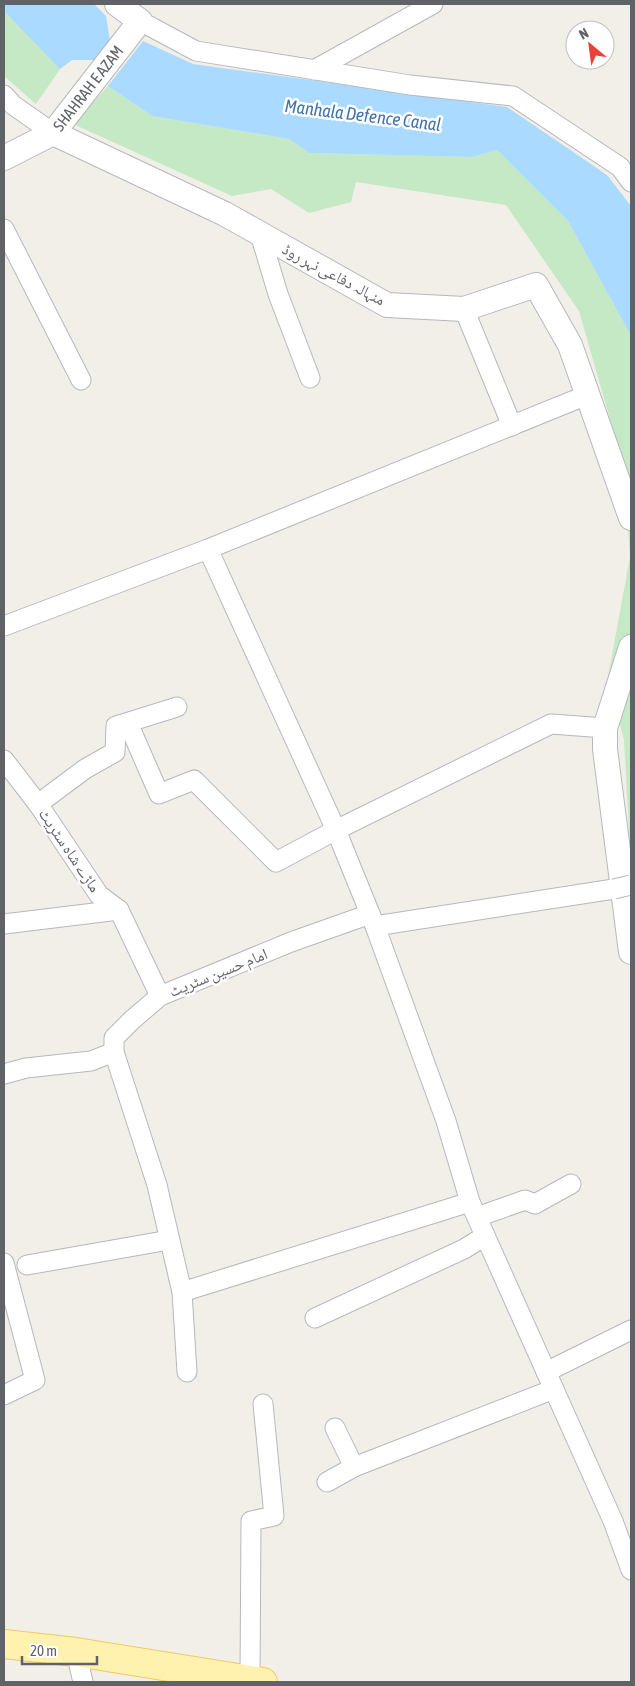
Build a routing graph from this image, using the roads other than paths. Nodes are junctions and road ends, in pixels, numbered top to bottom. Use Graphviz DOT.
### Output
graph roads {
  1 [pos="117,4"];
  2 [pos="433,4"];
  3 [pos="402,11"];
  4 [pos="140,21"];
  5 [pos="314,70"];
  6 [pos="4,95"];
  7 [pos="53,133"];
  8 [pos="4,158"];
  9 [pos="631,182"];
  10 [pos="4,229"];
  11 [pos="260,234"];
  12 [pos="464,309"];
  13 [pos="310,378"];
  14 [pos="81,380"];
  15 [pos="587,395"];
  16 [pos="512,426"];
  17 [pos="631,518"];
  18 [pos="208,549"];
  19 [pos="4,626"];
  20 [pos="631,647"];
  21 [pos="178,707"];
  22 [pos="128,723"];
  23 [pos="605,728"];
  24 [pos="4,760"];
  25 [pos="38,804"];
  26 [pos="336,830"];
  27 [pos="622,887"];
  28 [pos="119,910"];
  29 [pos="373,920"];
  30 [pos="4,924"];
  31 [pos="631,952"];
  32 [pos="160,996"];
  33 [pos="114,1052"];
  34 [pos="4,1074"];
  35 [pos="571,1184"];
  36 [pos="473,1210"];
  37 [pos="485,1236"];
  38 [pos="170,1240"];
  39 [pos="4,1263"];
  40 [pos="27,1265"];
  41 [pos="182,1292"];
  42 [pos="314,1318"];
  43 [pos="631,1330"];
  44 [pos="187,1372"];
  45 [pos="550,1381"];
  46 [pos="4,1394"];
  47 [pos="263,1404"];
  48 [pos="335,1428"];
  49 [pos="354,1467"];
  50 [pos="326,1482"];
  51 [pos="631,1570"];
  52 [pos="4,1644"];
  53 [pos="76,1652"];
  54 [pos="256,1681"];
  55 [pos="83,1682"];
  1 -- 4 [label="street"];
  2 -- 3 [label="street"];
  3 -- 5 [label="street"];
  4 -- 5 [label="street"];
  4 -- 7 [label="street, SHAHRAH E AZAM"];
  5 -- 9 [label="street"];
  6 -- 7 [label="street, منہالہ دفاعی نہر روڈ"];
  7 -- 8 [label="street, SHAHRAH E AZAM"];
  7 -- 11 [label="street, منہالہ دفاعی نہر روڈ"];
  10 -- 14 [label="street"];
  11 -- 12 [label="street, منہالہ دفاعی نہر روڈ"];
  11 -- 13 [label="street"];
  12 -- 15 [label="street, منہالہ دفاعی نہر روڈ"];
  12 -- 16 [label="street"];
  15 -- 16 [label="street"];
  15 -- 17 [label="street, منہالہ دفاعی نہر روڈ"];
  16 -- 18 [label="street"];
  18 -- 19 [label="street"];
  18 -- 26 [label="street"];
  20 -- 23 [label="street"];
  21 -- 22 [label="street"];
  22 -- 25 [label="street"];
  22 -- 26 [label="street"];
  23 -- 26 [label="street"];
  23 -- 31 [label="street"];
  24 -- 25 [label="street, ماڑے شاہ سٹریٹ"];
  25 -- 28 [label="street, ماڑے شاہ سٹریٹ"];
  26 -- 29 [label="street"];
  27 -- 29 [label="street, امام حسین سٹریٹ"];
  28 -- 30 [label="street"];
  28 -- 32 [label="street, ماڑے شاہ سٹریٹ"];
  29 -- 32 [label="street, امام حسین سٹریٹ"];
  29 -- 36 [label="street"];
  32 -- 33 [label="street, امام حسین سٹریٹ"];
  33 -- 34 [label="street"];
  33 -- 38 [label="street"];
  35 -- 36 [label="street"];
  36 -- 37 [label="street"];
  36 -- 41 [label="street"];
  37 -- 42 [label="street"];
  37 -- 45 [label="street"];
  38 -- 40 [label="street"];
  38 -- 41 [label="street"];
  39 -- 46 [label="street"];
  41 -- 44 [label="street"];
  43 -- 45 [label="street"];
  45 -- 49 [label="street"];
  45 -- 51 [label="street"];
  47 -- 54 [label="street"];
  48 -- 49 [label="street"];
  49 -- 50 [label="street"];
  52 -- 53 [label="main road"];
  53 -- 54 [label="main road"];
  53 -- 55 [label="street"];
}
